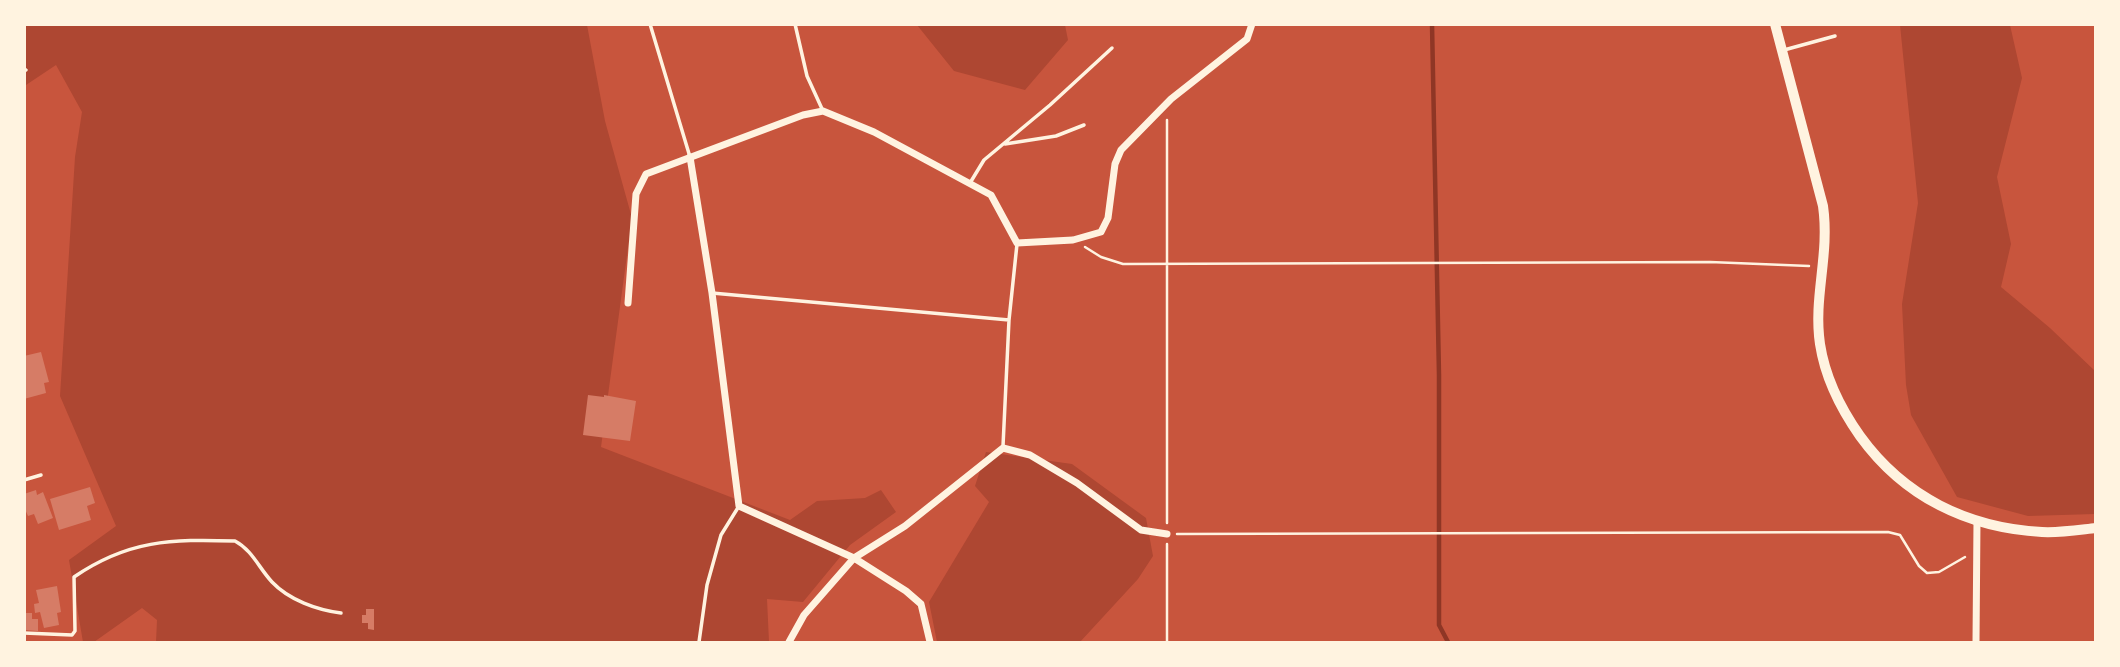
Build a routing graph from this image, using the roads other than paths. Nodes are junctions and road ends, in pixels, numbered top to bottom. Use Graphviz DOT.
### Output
graph roads {
  1 [pos="650,24"];
  2 [pos="796,24"];
  3 [pos="1252,24"];
  4 [pos="1775,24"];
  5 [pos="1835,36"];
  6 [pos="1112,48"];
  7 [pos="1782,50"];
  8 [pos="823,111"];
  9 [pos="1084,125"];
  10 [pos="1003,145"];
  11 [pos="690,157"];
  12 [pos="970,183"];
  13 [pos="1017,243"];
  14 [pos="712,293"];
  15 [pos="628,303"];
  16 [pos="1009,320"];
  17 [pos="1003,448"];
  18 [pos="41,475"];
  19 [pos="24,480"];
  20 [pos="739,506"];
  21 [pos="1977,520"];
  22 [pos="2095,528"];
  23 [pos="1167,534"];
  24 [pos="854,558"];
  25 [pos="341,613"];
  26 [pos="24,633"];
  27 [pos="699,642"];
  28 [pos="789,642"];
  29 [pos="930,642"];
  30 [pos="1976,642"];
  1 -- 11 [label="lane"];
  2 -- 8 [label="lane"];
  3 -- 13 [label="street"];
  4 -- 7 [label="main road"];
  5 -- 7 [label="lane"];
  6 -- 10 [label="lane"];
  7 -- 21 [label="main road"];
  8 -- 11 [label="street"];
  8 -- 12 [label="street"];
  9 -- 10 [label="lane"];
  10 -- 12 [label="lane"];
  11 -- 14 [label="street"];
  11 -- 15 [label="street"];
  12 -- 13 [label="street"];
  13 -- 16 [label="lane"];
  14 -- 16 [label="lane"];
  14 -- 20 [label="street"];
  16 -- 17 [label="lane"];
  17 -- 23 [label="street"];
  17 -- 24 [label="street"];
  18 -- 19 [label="lane"];
  20 -- 24 [label="street"];
  20 -- 27 [label="lane"];
  21 -- 22 [label="main road"];
  21 -- 30 [label="street"];
  24 -- 28 [label="street"];
  24 -- 29 [label="street"];
  25 -- 26 [label="lane"];
}
